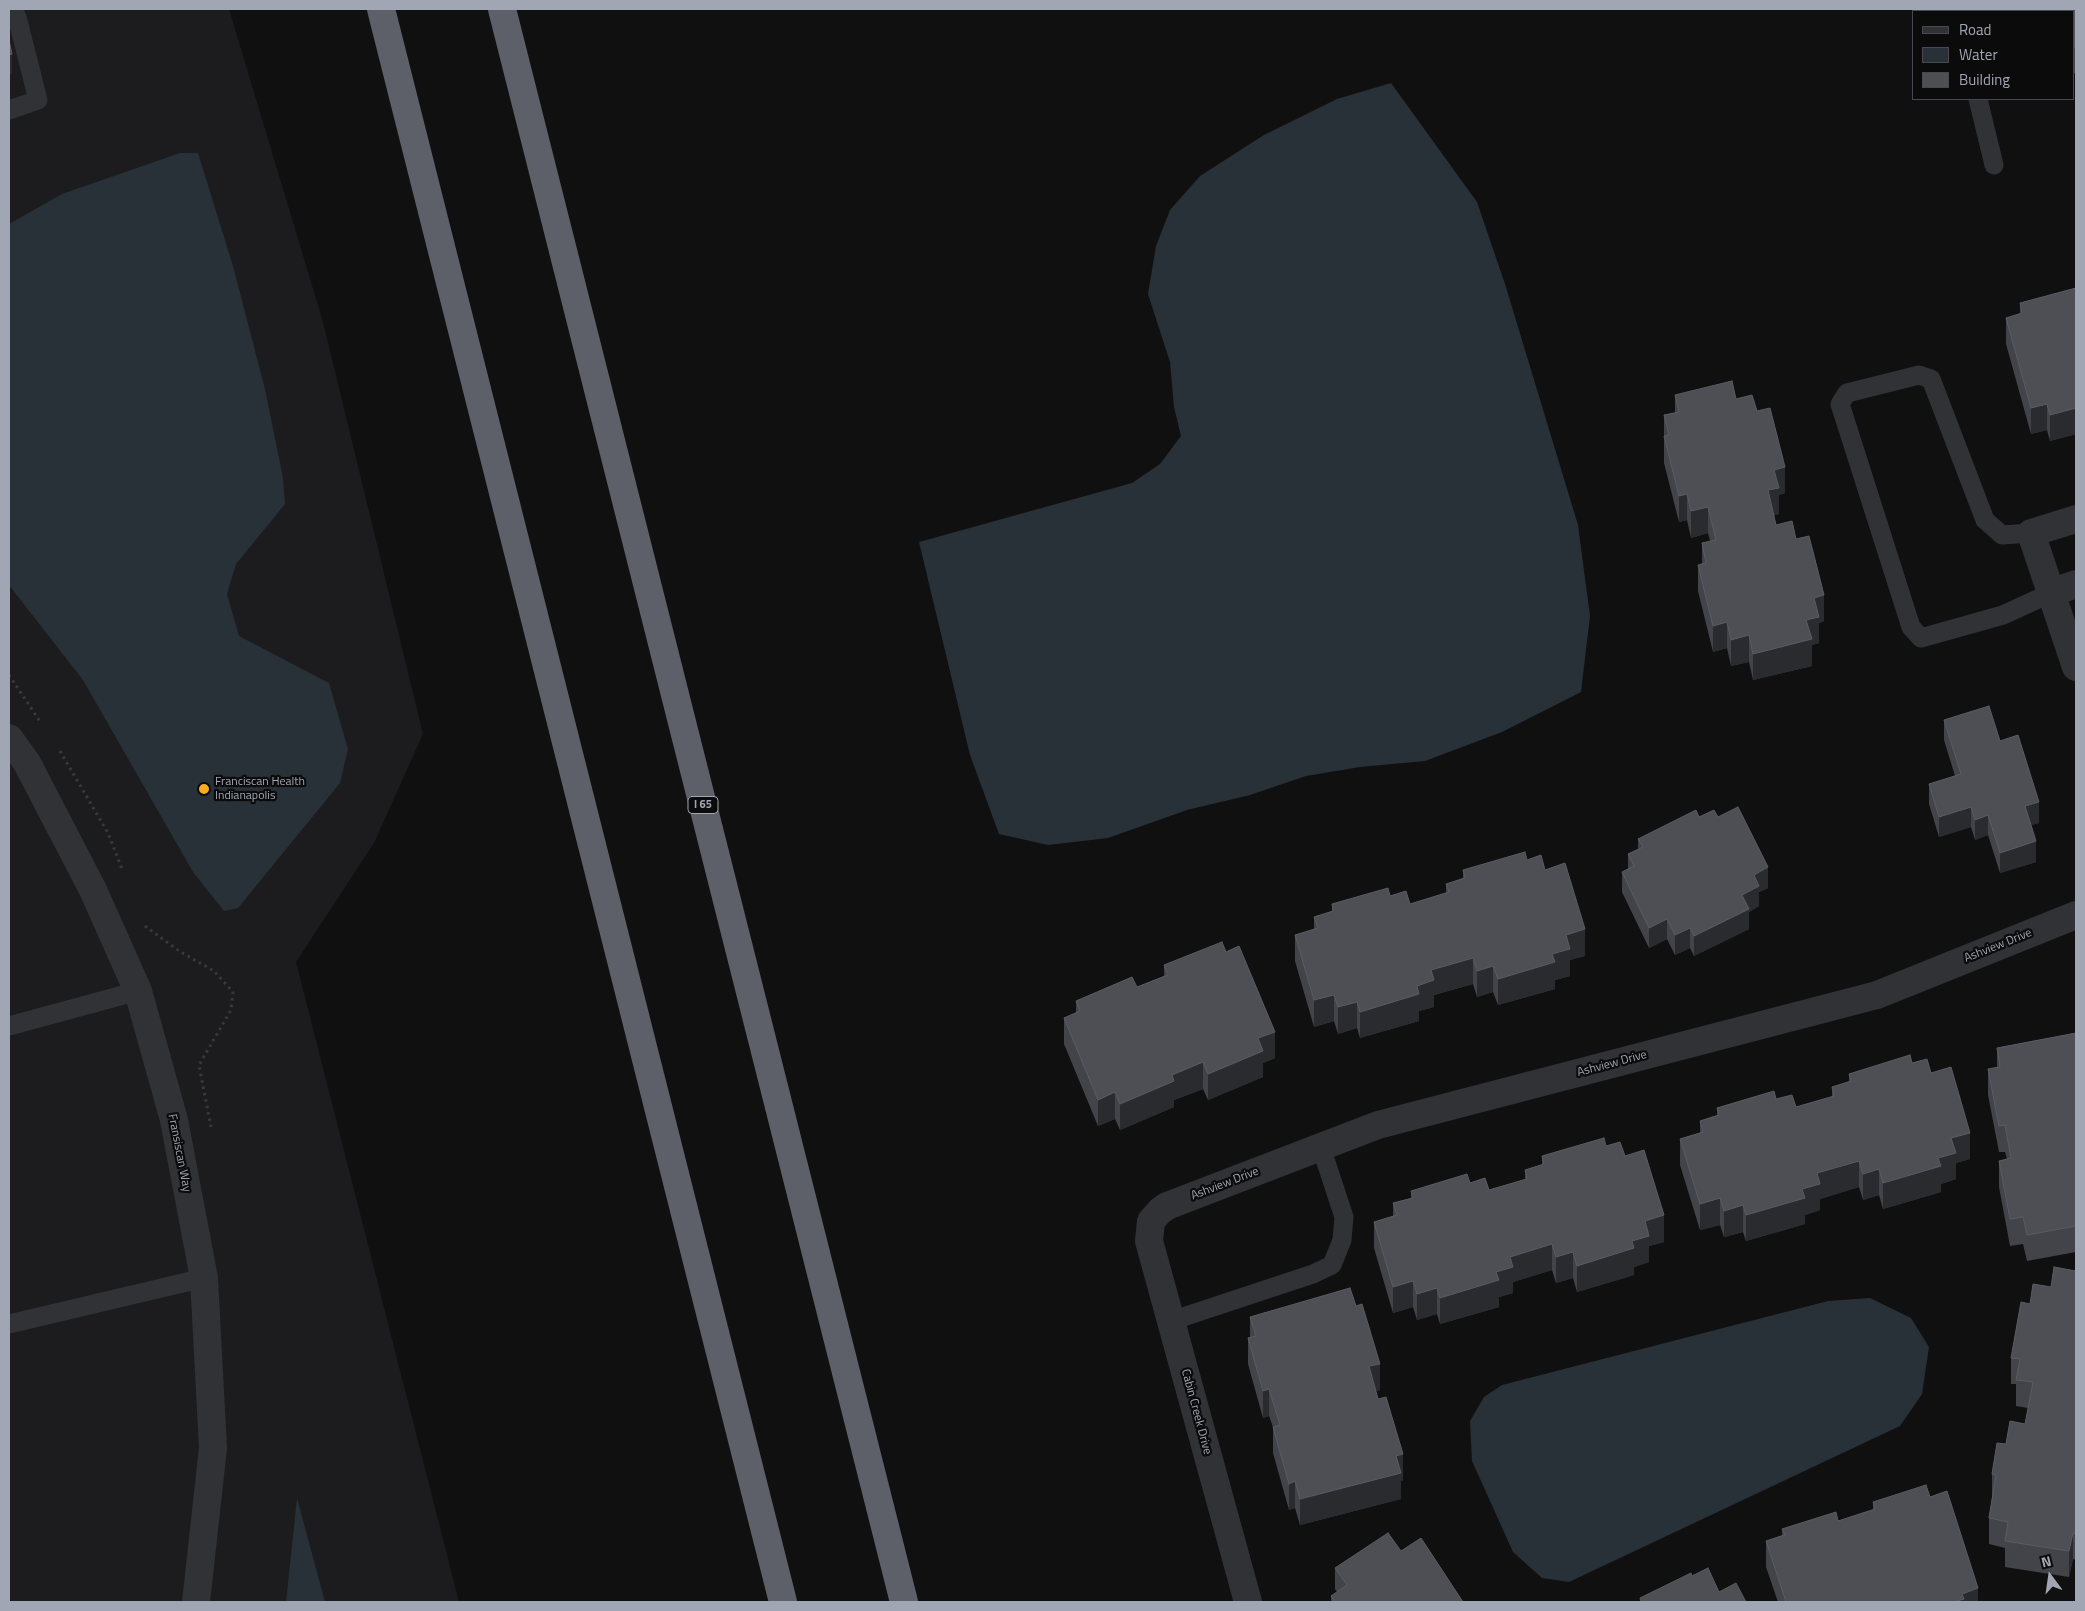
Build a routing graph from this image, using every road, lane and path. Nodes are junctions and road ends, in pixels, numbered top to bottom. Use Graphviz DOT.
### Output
graph roads {
  1 [pos="381,9"];
  2 [pos="502,9"];
  3 [pos="17,17"];
  4 [pos="1978,100"];
  5 [pos="9,110"];
  6 [pos="1994,165"];
  7 [pos="2076,519"];
  8 [pos="2031,533"];
  9 [pos="2064,588"];
  10 [pos="2076,668"];
  11 [pos="9,738"];
  12 [pos="2076,915"];
  13 [pos="138,991"];
  14 [pos="9,1026"];
  15 [pos="1321,1147"];
  16 [pos="1152,1221"];
  17 [pos="204,1278"];
  18 [pos="1171,1321"];
  19 [pos="9,1324"];
  20 [pos="196,1602"];
  21 [pos="783,1602"];
  22 [pos="904,1602"];
  23 [pos="1248,1602"];
  1 -- 21 [label="highway"];
  2 -- 22 [label="highway, I 65"];
  3 -- 5 [label="lane"];
  4 -- 6 [label="lane"];
  7 -- 8 [label="street"];
  8 -- 9 [label="street"];
  8 -- 9 [label="lane"];
  9 -- 10 [label="street"];
  11 -- 13 [label="street, Fransiscan Way"];
  12 -- 15 [label="street, Ashview Drive"];
  13 -- 14 [label="lane"];
  13 -- 17 [label="street, Fransiscan Way"];
  15 -- 16 [label="street, Ashview Drive"];
  15 -- 18 [label="lane"];
  16 -- 18 [label="street, Cabin Creek Drive"];
  17 -- 19 [label="lane"];
  17 -- 20 [label="street, Fransiscan Way"];
  18 -- 23 [label="street, Cabin Creek Drive"];
}
